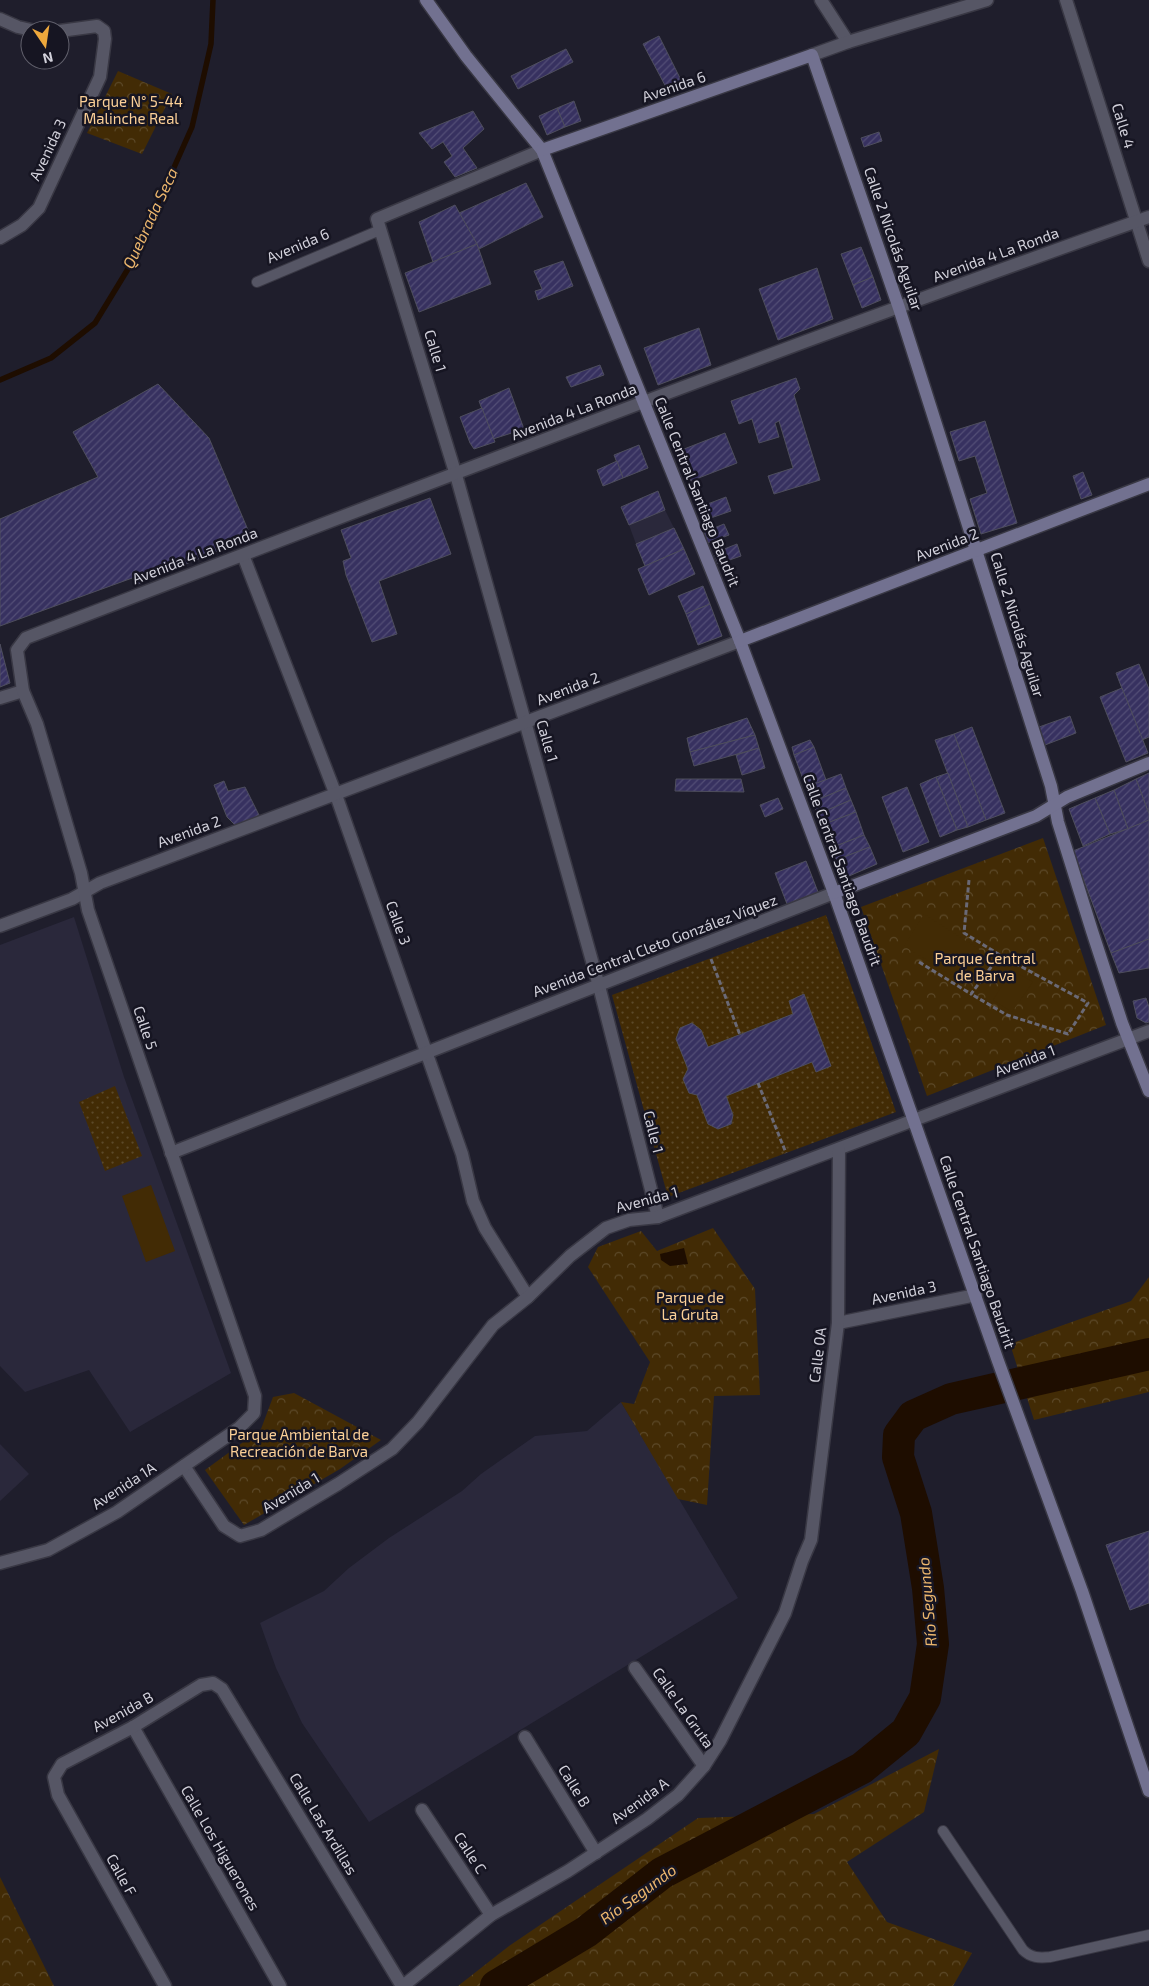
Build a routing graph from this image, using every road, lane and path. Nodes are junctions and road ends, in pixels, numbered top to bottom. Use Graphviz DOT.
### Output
graph roads {
  1 [pos="426,0"];
  2 [pos="821,0"];
  3 [pos="987,0"];
  4 [pos="1066,0"];
  5 [pos="0,19"];
  6 [pos="20,27"];
  7 [pos="70,30"];
  8 [pos="848,42"];
  9 [pos="812,56"];
  10 [pos="542,150"];
  11 [pos="1149,217"];
  12 [pos="1136,221"];
  13 [pos="379,225"];
  14 [pos="0,238"];
  15 [pos="1149,262"];
  16 [pos="257,282"];
  17 [pos="899,308"];
  18 [pos="644,403"];
  19 [pos="456,475"];
  20 [pos="1149,484"];
  21 [pos="977,550"];
  22 [pos="243,555"];
  23 [pos="740,641"];
  24 [pos="17,650"];
  25 [pos="23,691"];
  26 [pos="0,698"];
  27 [pos="525,722"];
  28 [pos="1149,763"];
  29 [pos="336,795"];
  30 [pos="1055,804"];
  31 [pos="969,880"];
  32 [pos="84,891"];
  33 [pos="834,893"];
  34 [pos="0,926"];
  35 [pos="1000,955"];
  36 [pos="711,958"];
  37 [pos="919,962"];
  38 [pos="599,986"];
  39 [pos="972,994"];
  40 [pos="1149,1031"];
  41 [pos="740,1035"];
  42 [pos="1128,1039"];
  43 [pos="427,1051"];
  44 [pos="758,1083"];
  45 [pos="1149,1091"];
  46 [pos="914,1120"];
  47 [pos="839,1148"];
  48 [pos="171,1153"];
  49 [pos="786,1154"];
  50 [pos="658,1217"];
  51 [pos="976,1295"];
  52 [pos="528,1297"];
  53 [pos="838,1323"];
  54 [pos="254,1413"];
  55 [pos="184,1466"];
  56 [pos="802,1562"];
  57 [pos="0,1564"];
  58 [pos="635,1668"];
  59 [pos="213,1683"];
  60 [pos="133,1726"];
  61 [pos="525,1737"];
  62 [pos="704,1766"];
  63 [pos="54,1777"];
  64 [pos="1149,1791"];
  65 [pos="422,1810"];
  66 [pos="943,1831"];
  67 [pos="596,1853"];
  68 [pos="491,1915"];
  69 [pos="1149,1935"];
  70 [pos="165,1986"];
  71 [pos="280,1986"];
  72 [pos="402,1986"];
  1 -- 10 [label="main road, Calle Central Santiago Baudrit"];
  2 -- 8 [label="street"];
  3 -- 8 [label="street, Avenida 6"];
  4 -- 12 [label="street, Calle 4"];
  5 -- 6 [label="street"];
  7 -- 14 [label="street, Avenida 3"];
  8 -- 9 [label="street, Avenida 6"];
  9 -- 10 [label="main road, Avenida 6"];
  9 -- 17 [label="main road, Calle 2 Nicolás Aguilar"];
  10 -- 13 [label="street, Avenida 6"];
  10 -- 18 [label="main road, Calle Central Santiago Baudrit"];
  11 -- 12 [label="street, Avenida 4 La Ronda"];
  12 -- 15 [label="street, Calle 4"];
  12 -- 17 [label="street, Avenida 4 La Ronda"];
  13 -- 16 [label="lane, Avenida 6"];
  13 -- 19 [label="street, Calle 1"];
  17 -- 18 [label="street, Avenida 4 La Ronda"];
  17 -- 21 [label="main road, Calle 2 Nicolás Aguilar"];
  18 -- 19 [label="street, Avenida 4 La Ronda"];
  18 -- 23 [label="main road, Calle Central Santiago Baudrit"];
  19 -- 22 [label="street, Avenida 4 La Ronda"];
  19 -- 27 [label="street, Calle 1"];
  20 -- 21 [label="main road, Avenida 2"];
  21 -- 23 [label="main road, Avenida 2"];
  21 -- 30 [label="main road, Calle 2 Nicolás Aguilar"];
  22 -- 24 [label="street, Avenida 4 La Ronda"];
  22 -- 29 [label="street, Calle 3"];
  23 -- 27 [label="street, Avenida 2"];
  23 -- 33 [label="main road, Calle Central Santiago Baudrit"];
  24 -- 25 [label="street, Calle 5"];
  25 -- 26 [label="street"];
  25 -- 32 [label="street, Calle 5"];
  27 -- 29 [label="street, Avenida 2"];
  27 -- 38 [label="street, Calle 1"];
  28 -- 30 [label="main road, Avenida Central Cleto González Víquez"];
  29 -- 32 [label="street, Avenida 2"];
  29 -- 43 [label="street, Calle 3"];
  30 -- 33 [label="main road, Avenida Central Cleto González Víquez"];
  30 -- 42 [label="main road, Calle 2 Nicolás Aguilar"];
  31 -- 35 [label="path"];
  32 -- 34 [label="street, Avenida 2"];
  32 -- 48 [label="street, Calle 5"];
  33 -- 38 [label="street, Avenida Central Cleto González Víquez"];
  33 -- 46 [label="main road, Calle Central Santiago Baudrit"];
  35 -- 39 [label="path"];
  35 -- 39 [label="path"];
  36 -- 41 [label="path"];
  37 -- 39 [label="path"];
  38 -- 43 [label="street, Avenida Central Cleto González Víquez"];
  38 -- 50 [label="street, Calle 1"];
  40 -- 42 [label="street, Avenida 1"];
  42 -- 45 [label="main road, Calle 2 Nicolás Aguilar"];
  42 -- 46 [label="street, Avenida 1"];
  43 -- 48 [label="street, Avenida Central Cleto González Víquez"];
  43 -- 52 [label="street, Calle 3"];
  44 -- 49 [label="path"];
  46 -- 47 [label="street, Avenida 1"];
  46 -- 51 [label="main road, Calle Central Santiago Baudrit"];
  47 -- 50 [label="street, Avenida 1"];
  47 -- 53 [label="street, Calle 0A"];
  48 -- 54 [label="street, Calle 5"];
  50 -- 52 [label="street, Avenida 1"];
  51 -- 53 [label="street, Avenida 3"];
  51 -- 64 [label="main road, Calle Central Santiago Baudrit"];
  52 -- 55 [label="street, Avenida 1"];
  53 -- 56 [label="street, Calle 0A"];
  54 -- 55 [label="street, Avenida 1A"];
  55 -- 57 [label="street, Avenida 1A"];
  56 -- 62 [label="street, Avenida A"];
  58 -- 62 [label="street, Calle La Gruta"];
  59 -- 60 [label="street, Avenida B"];
  59 -- 72 [label="street, Calle Las Ardillas"];
  60 -- 63 [label="street, Avenida B"];
  60 -- 71 [label="street, Calle Los Higuerones"];
  61 -- 67 [label="street, Calle B"];
  62 -- 67 [label="street, Avenida A"];
  63 -- 70 [label="street, Calle F"];
  65 -- 68 [label="street, Calle C"];
  66 -- 69 [label="lane"];
  67 -- 68 [label="street, Avenida A"];
  68 -- 72 [label="street, Avenida A"];
}
